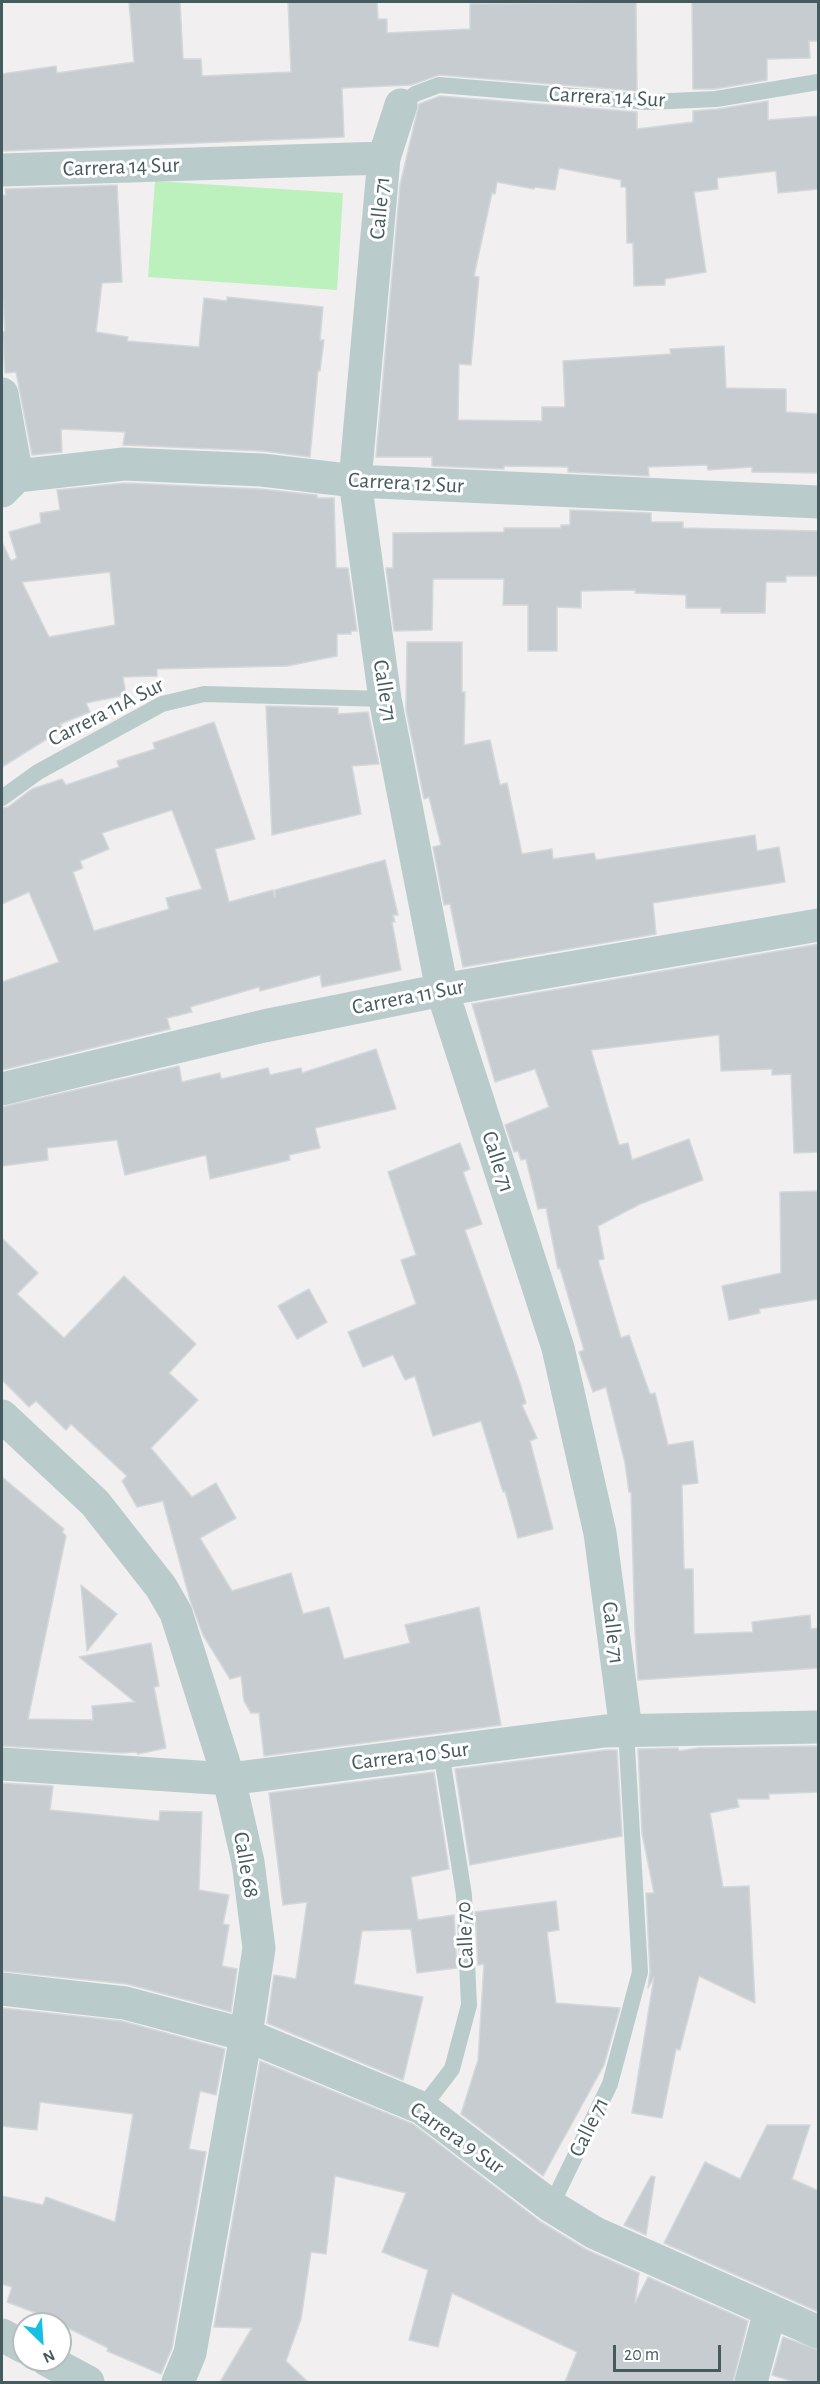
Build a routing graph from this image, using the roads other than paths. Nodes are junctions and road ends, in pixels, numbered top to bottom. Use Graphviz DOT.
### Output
graph roads {
  1 [pos="819,82"];
  2 [pos="401,105"];
  3 [pos="384,158"];
  4 [pos="2,170"];
  5 [pos="2,394"];
  6 [pos="356,481"];
  7 [pos="9,484"];
  8 [pos="819,502"];
  9 [pos="385,699"];
  10 [pos="2,798"];
  11 [pos="819,925"];
  12 [pos="442,990"];
  13 [pos="2,1089"];
  14 [pos="2,1416"];
  15 [pos="819,1727"];
  16 [pos="626,1730"];
  17 [pos="441,1751"];
  18 [pos="2,1764"];
  19 [pos="229,1779"];
  20 [pos="2,1989"];
  21 [pos="246,2035"];
  22 [pos="422,2108"];
  23 [pos="552,2206"];
  24 [pos="770,2311"];
  25 [pos="819,2332"];
  26 [pos="69,2372"];
  27 [pos="88,2382"];
  28 [pos="178,2382"];
  29 [pos="751,2382"];
  1 -- 2 [label="lane, Carrera 14 Sur"];
  2 -- 3 [label="street, Calle 71"];
  3 -- 4 [label="street, Carrera 14 Sur"];
  3 -- 6 [label="street, Calle 71"];
  5 -- 7 [label="street"];
  6 -- 7 [label="street, Carrera 12 Sur"];
  6 -- 8 [label="street, Carrera 12 Sur"];
  6 -- 9 [label="street, Calle 71"];
  9 -- 10 [label="lane, Carrera 11A Sur"];
  9 -- 12 [label="street, Calle 71"];
  11 -- 12 [label="street, Carrera 11 Sur"];
  12 -- 13 [label="street, Carrera 11 Sur"];
  12 -- 16 [label="street, Calle 71"];
  14 -- 19 [label="street, Calle 68"];
  15 -- 16 [label="street, Carrera 10 Sur"];
  16 -- 17 [label="street, Carrera 10 Sur"];
  16 -- 23 [label="lane, Calle 71"];
  17 -- 19 [label="street, Carrera 10 Sur"];
  17 -- 22 [label="lane, Calle 70"];
  18 -- 19 [label="street, Carrera 10 Sur"];
  19 -- 21 [label="street, Calle 68"];
  20 -- 21 [label="street, Carrera 9 Sur"];
  21 -- 22 [label="street, Carrera 9 Sur"];
  21 -- 28 [label="street, Calle 68"];
  22 -- 23 [label="street, Carrera 9 Sur"];
  23 -- 24 [label="street, Carrera 9 Sur"];
  24 -- 25 [label="street, Carrera 9 Sur"];
  24 -- 29 [label="street"];
  26 -- 27 [label="street"];
}
